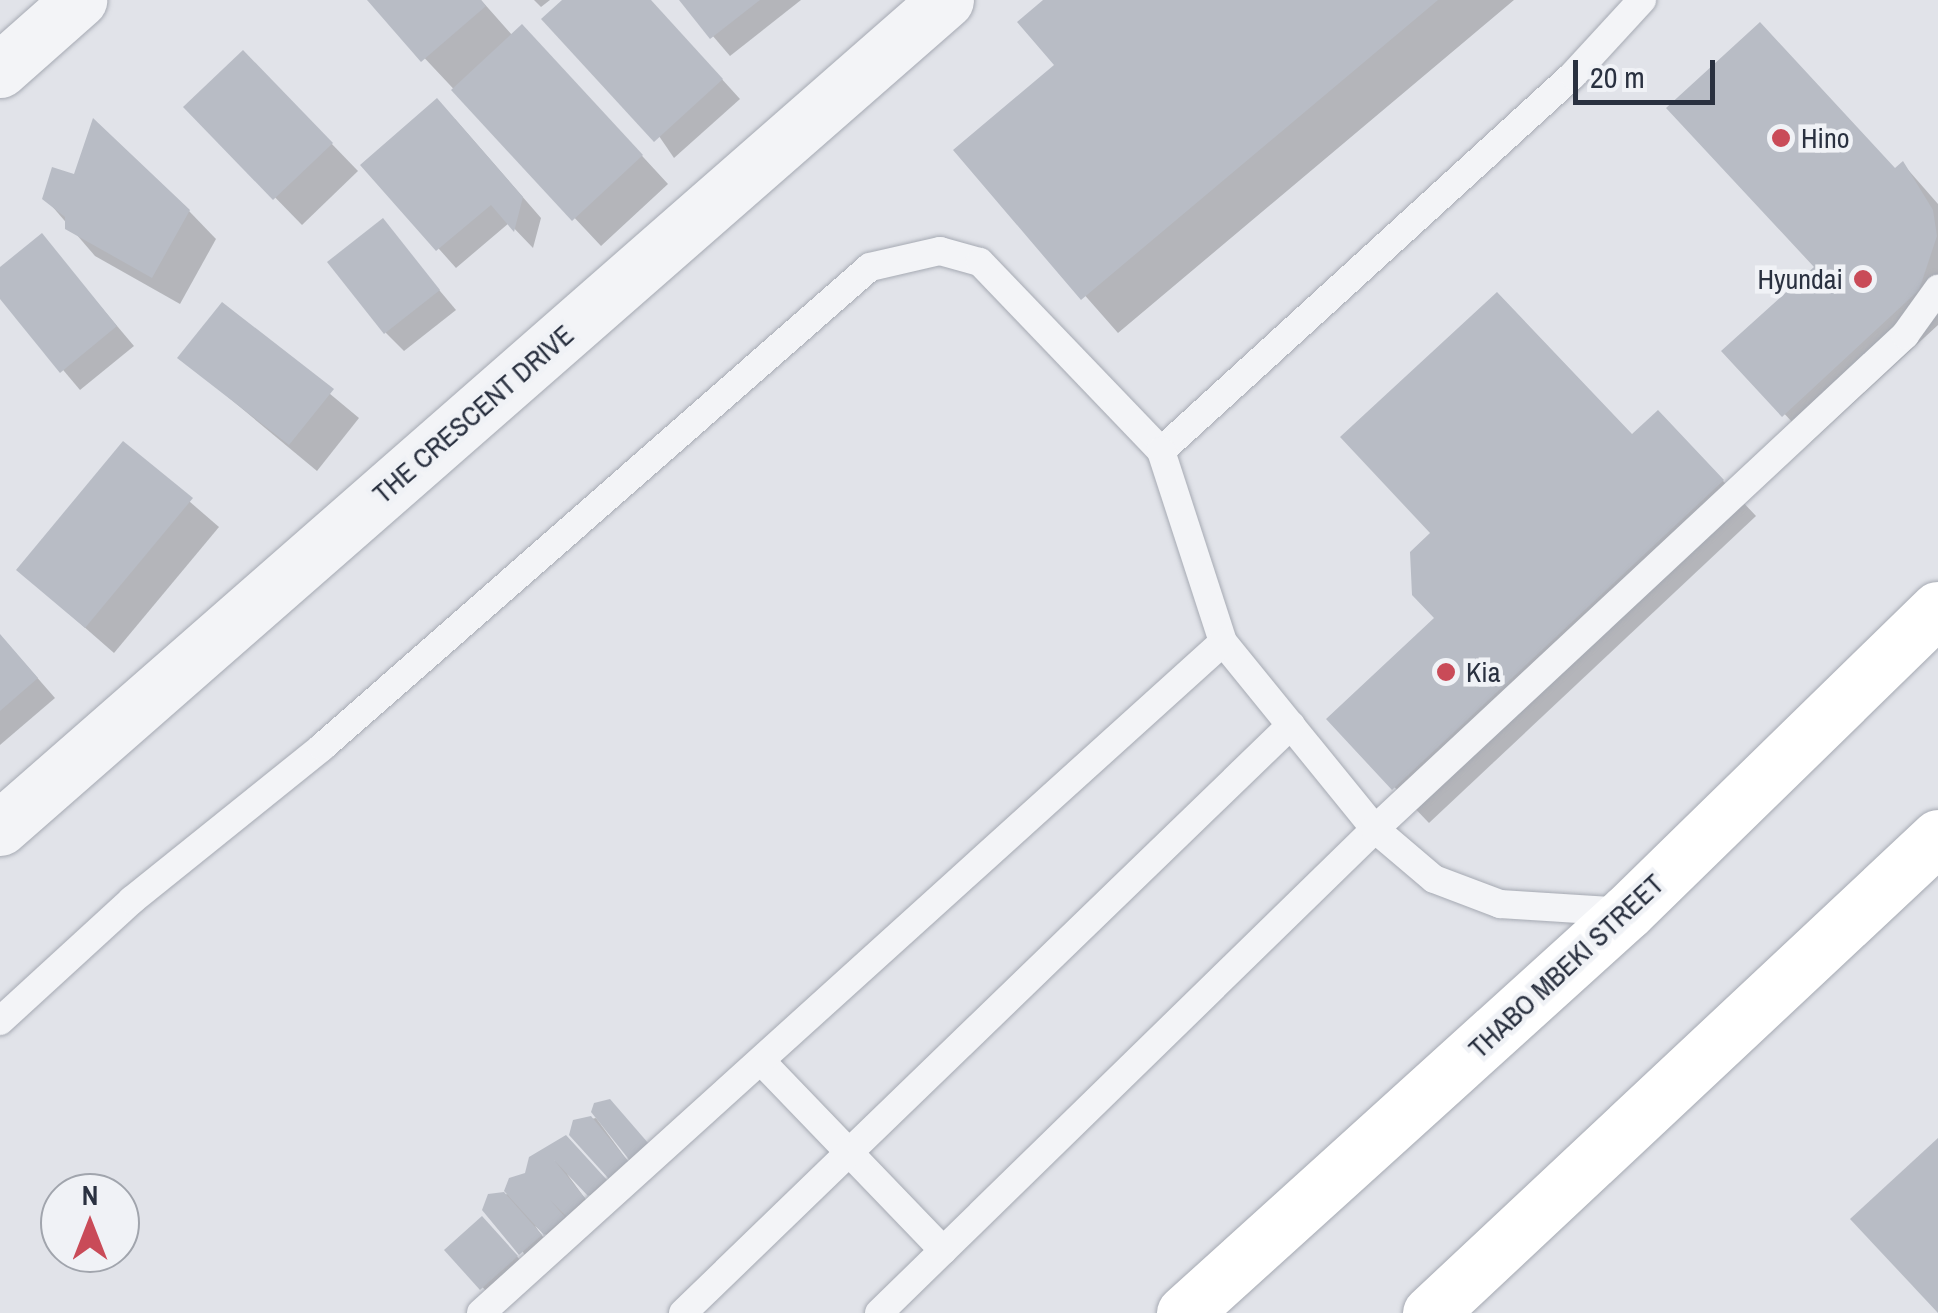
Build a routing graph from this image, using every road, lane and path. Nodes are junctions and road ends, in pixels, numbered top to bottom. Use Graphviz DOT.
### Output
graph roads {
  1 [pos="79,0"];
  2 [pos="946,0"];
  3 [pos="1644,2"];
  4 [pos="0,70"];
  5 [pos="1938,289"];
  6 [pos="1161,451"];
  7 [pos="1938,609"];
  8 [pos="1223,642"];
  9 [pos="1291,725"];
  10 [pos="0,828"];
  11 [pos="1375,830"];
  12 [pos="1938,836"];
  13 [pos="1627,912"];
  14 [pos="0,1021"];
  15 [pos="763,1063"];
  16 [pos="849,1153"];
  17 [pos="943,1250"];
  18 [pos="481,1313"];
  19 [pos="683,1313"];
  20 [pos="879,1313"];
  21 [pos="1184,1313"];
  22 [pos="1430,1313"];
  1 -- 4 [label="street"];
  2 -- 10 [label="street, THE CRESCENT DRIVE"];
  3 -- 6 [label="lane"];
  5 -- 11 [label="lane"];
  6 -- 8 [label="lane"];
  6 -- 14 [label="lane"];
  7 -- 13 [label="main road, THABO MBEKI STREET"];
  8 -- 9 [label="lane"];
  8 -- 15 [label="lane"];
  9 -- 11 [label="lane"];
  9 -- 16 [label="lane"];
  11 -- 13 [label="lane"];
  11 -- 17 [label="lane"];
  12 -- 22 [label="main road"];
  13 -- 21 [label="main road, THABO MBEKI STREET"];
  15 -- 16 [label="lane"];
  15 -- 18 [label="lane"];
  16 -- 17 [label="lane"];
  16 -- 19 [label="lane"];
  17 -- 20 [label="lane"];
}
